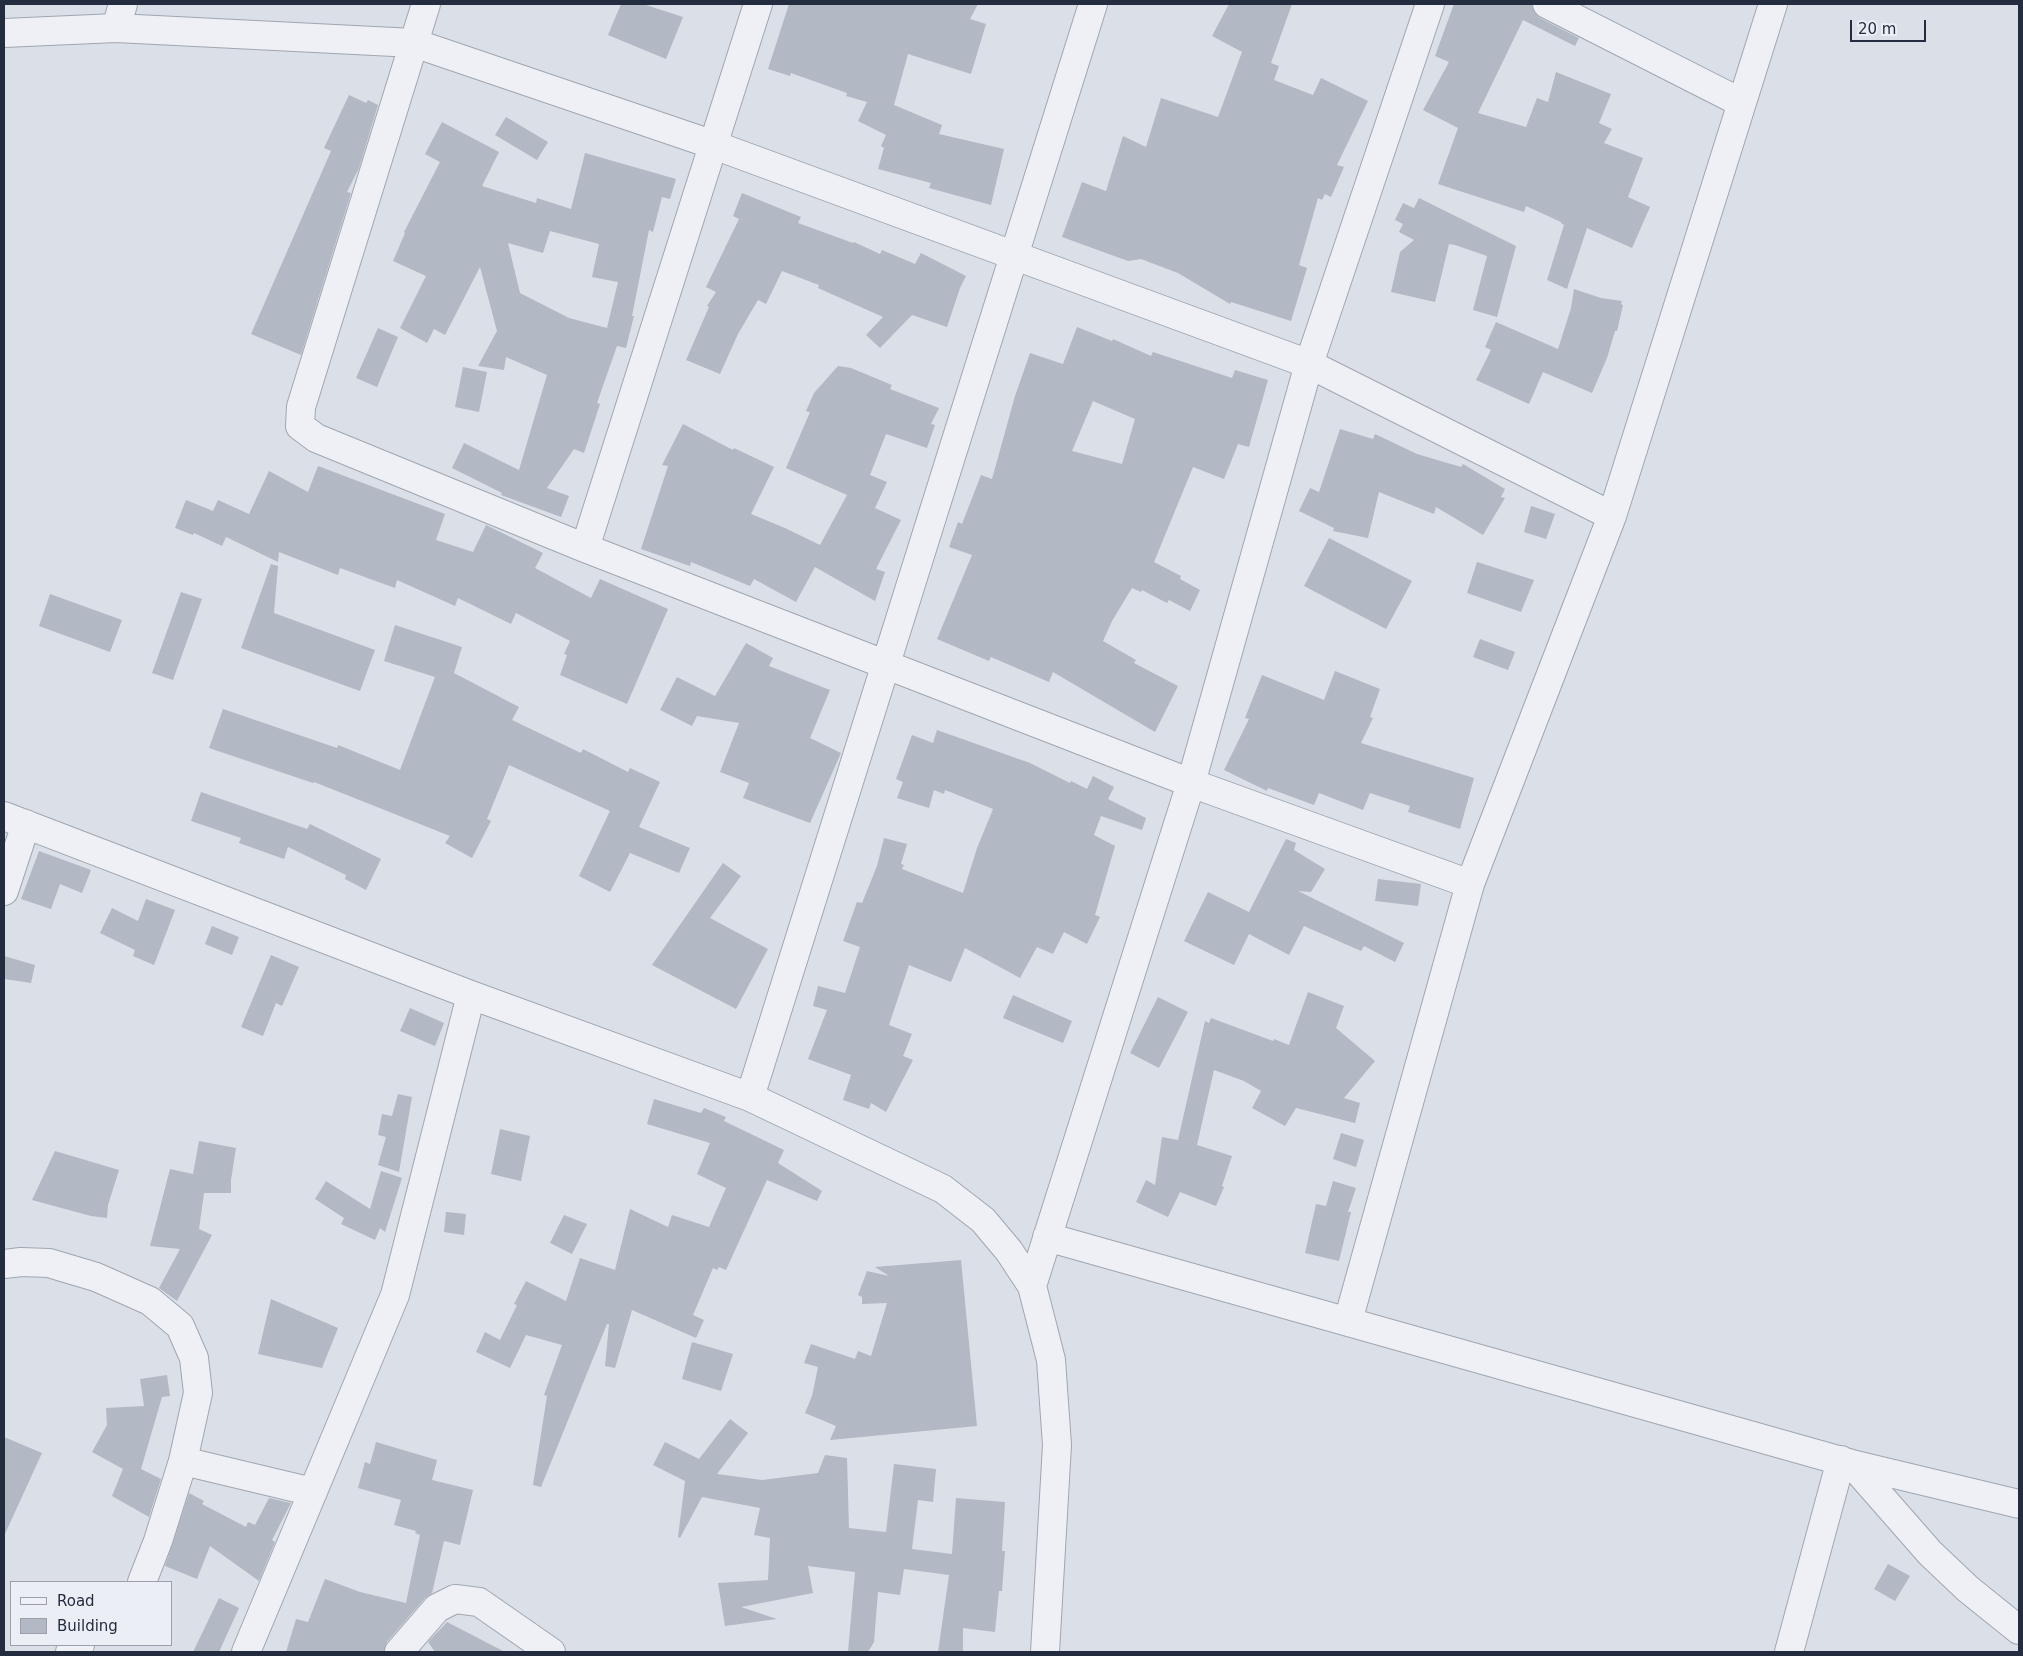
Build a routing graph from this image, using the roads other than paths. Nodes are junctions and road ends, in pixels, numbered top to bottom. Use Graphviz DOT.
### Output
graph roads {
  1 [pos="426,4"];
  2 [pos="758,4"];
  3 [pos="1093,4"];
  4 [pos="1430,4"];
  5 [pos="1547,4"];
  6 [pos="1774,4"];
  7 [pos="119,16"];
  8 [pos="4,33"];
  9 [pos="414,43"];
  10 [pos="1742,103"];
  11 [pos="714,145"];
  12 [pos="1014,255"];
  13 [pos="1308,364"];
  14 [pos="1612,516"];
  15 [pos="585,548"];
  16 [pos="886,664"];
  17 [pos="1191,783"];
  18 [pos="15,820"];
  19 [pos="1470,884"];
  20 [pos="4,891"];
  21 [pos="471,995"];
  22 [pos="750,1097"];
  23 [pos="1047,1237"];
  24 [pos="4,1264"];
  25 [pos="1032,1286"];
  26 [pos="1348,1321"];
  27 [pos="183,1461"];
  28 [pos="1847,1462"];
  29 [pos="313,1492"];
  30 [pos="2019,1504"];
  31 [pos="142,1581"];
  32 [pos="2019,1630"];
  33 [pos="246,1652"];
  34 [pos="398,1652"];
  35 [pos="551,1652"];
  36 [pos="1045,1652"];
  37 [pos="1789,1652"];
  1 -- 9 [label="street"];
  2 -- 11 [label="street"];
  3 -- 12 [label="street"];
  4 -- 13 [label="street"];
  5 -- 10 [label="street"];
  6 -- 10 [label="street"];
  7 -- 8 [label="street"];
  7 -- 9 [label="street"];
  9 -- 11 [label="street"];
  9 -- 15 [label="street"];
  10 -- 14 [label="street"];
  11 -- 12 [label="street"];
  11 -- 15 [label="street"];
  12 -- 13 [label="street"];
  12 -- 16 [label="street"];
  13 -- 14 [label="street"];
  13 -- 17 [label="street"];
  14 -- 19 [label="street"];
  15 -- 16 [label="street"];
  16 -- 17 [label="street"];
  16 -- 22 [label="street"];
  17 -- 19 [label="street"];
  17 -- 23 [label="street"];
  18 -- 20 [label="street"];
  18 -- 21 [label="street"];
  19 -- 26 [label="street"];
  21 -- 22 [label="street"];
  21 -- 29 [label="street"];
  22 -- 25 [label="street"];
  23 -- 25 [label="street"];
  23 -- 26 [label="street"];
  24 -- 27 [label="street"];
  25 -- 36 [label="street"];
  26 -- 28 [label="street"];
  27 -- 29 [label="street"];
  27 -- 31 [label="street"];
  28 -- 30 [label="street"];
  28 -- 32 [label="street"];
  28 -- 37 [label="street"];
  29 -- 33 [label="street"];
  34 -- 35 [label="street"];
}
